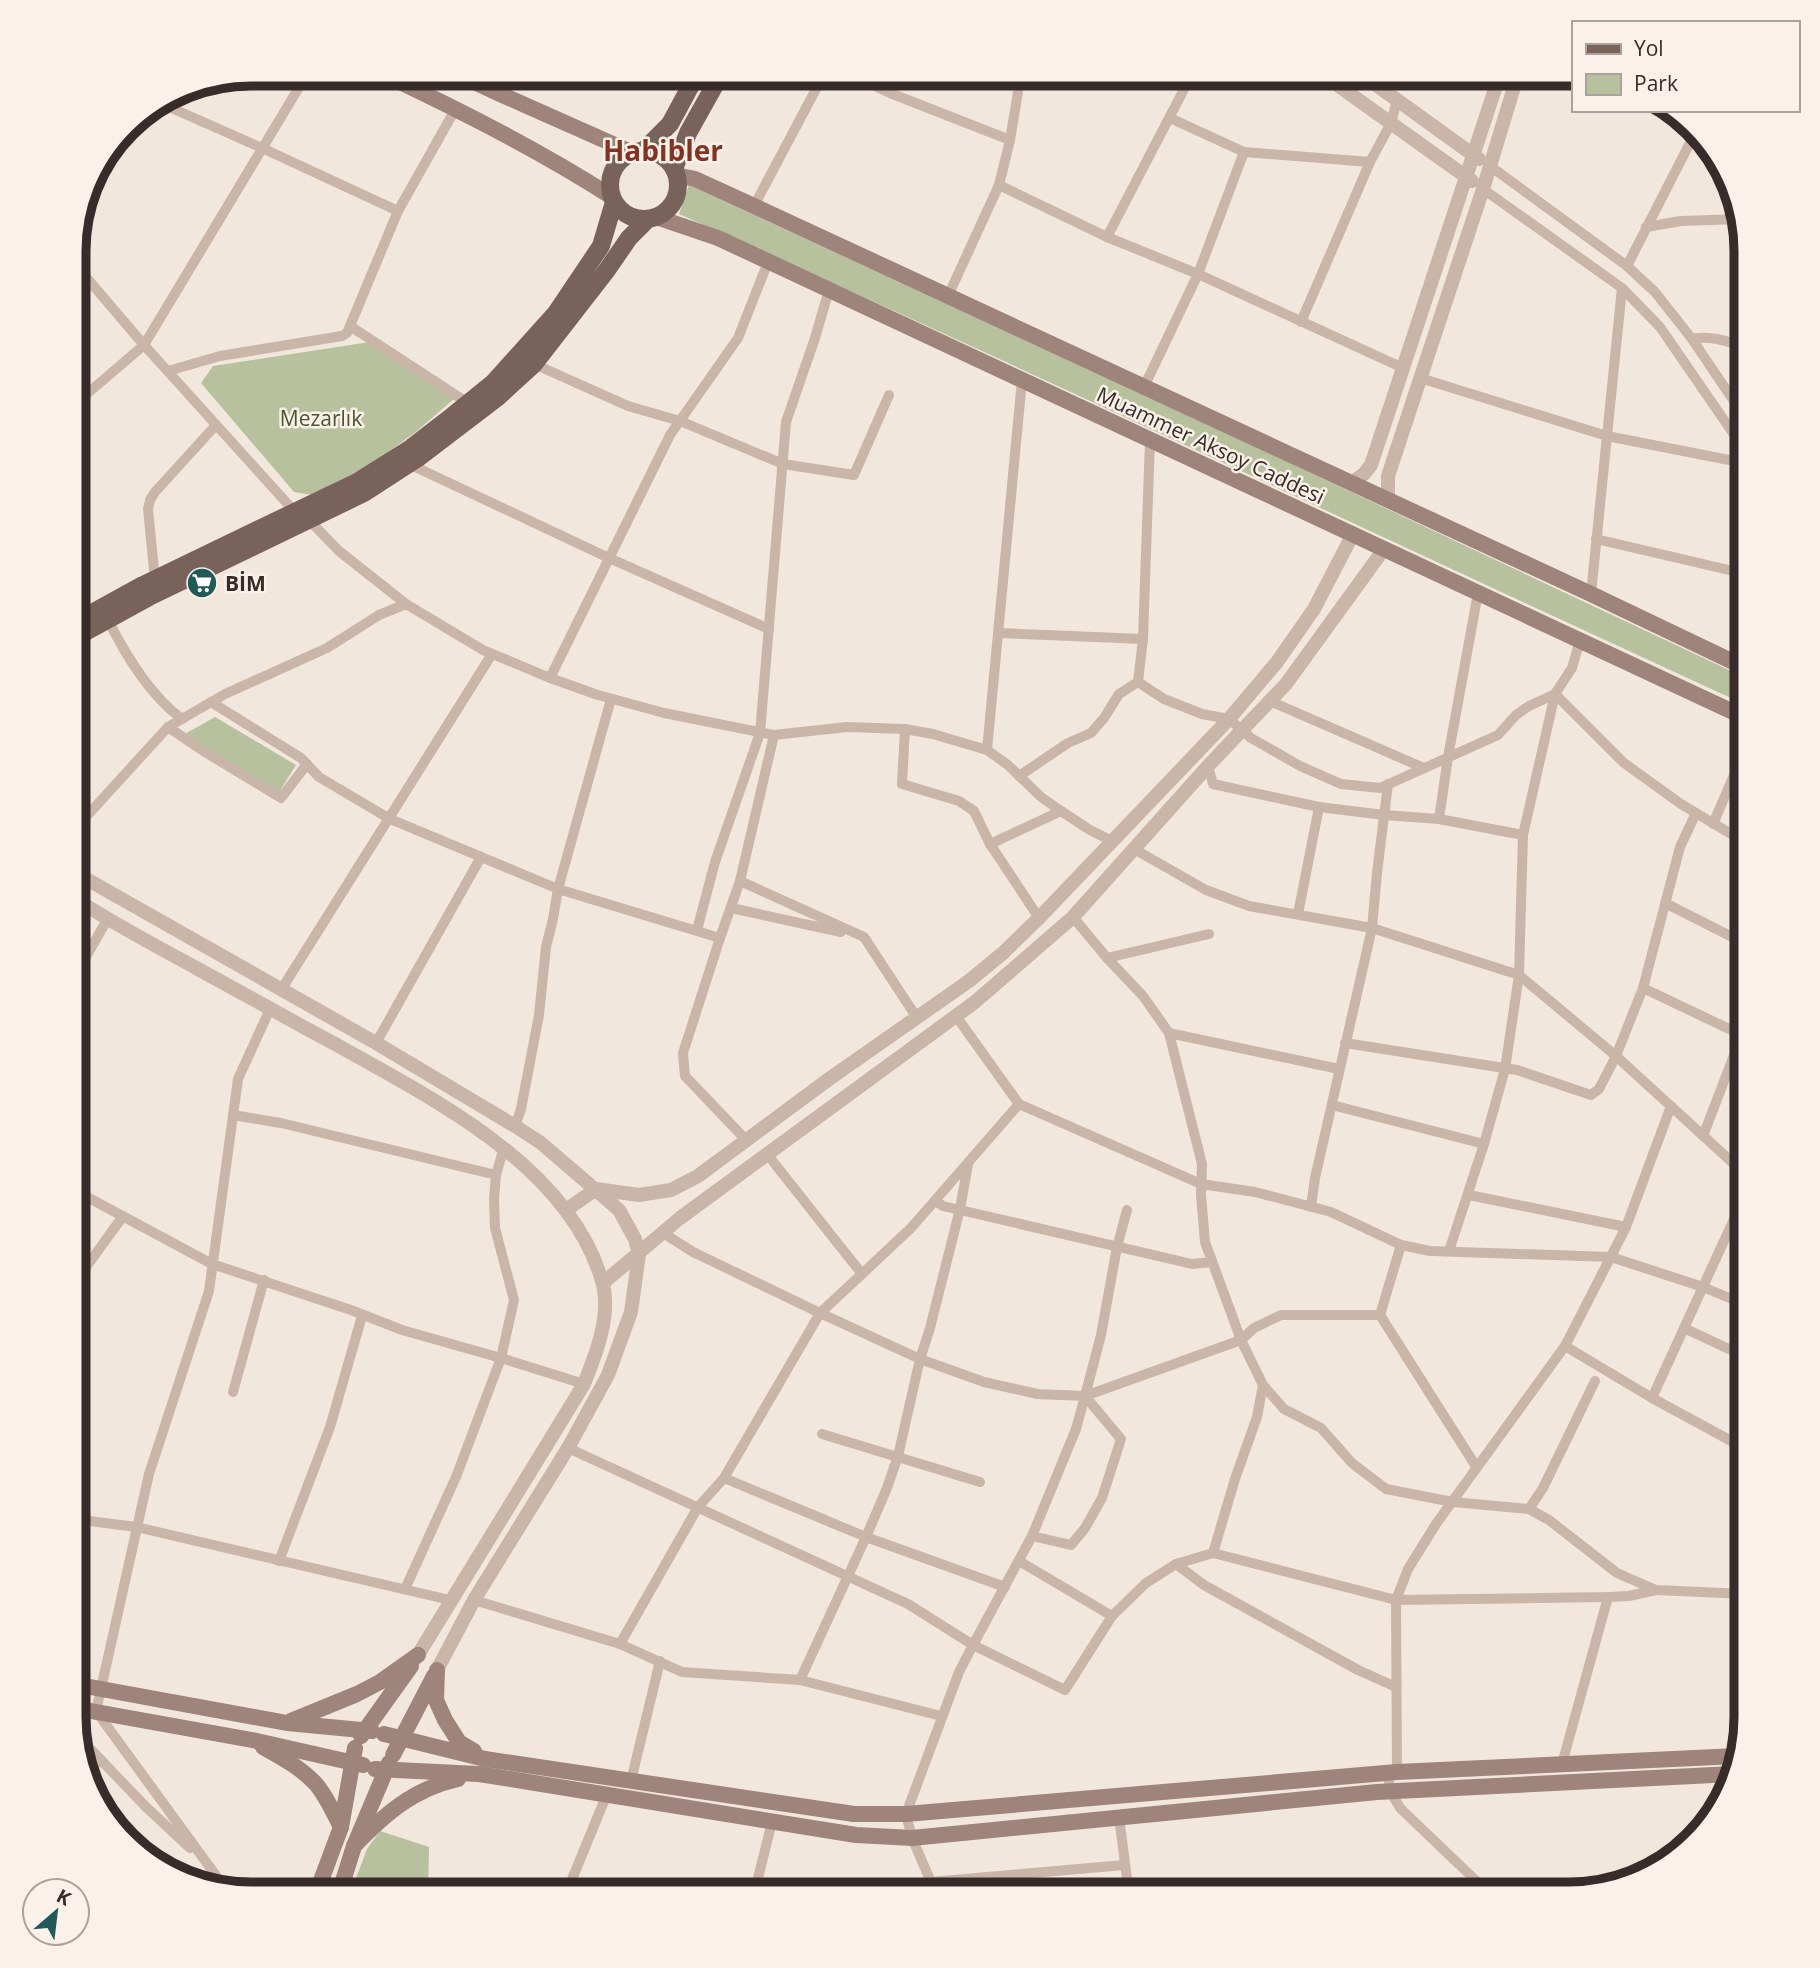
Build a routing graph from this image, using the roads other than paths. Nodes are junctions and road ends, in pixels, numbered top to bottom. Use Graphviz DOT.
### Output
graph roads {
  1 [pos="300,86"];
  2 [pos="409,86"];
  3 [pos="483,86"];
  4 [pos="691,86"];
  5 [pos="714,86"];
  6 [pos="818,86"];
  7 [pos="875,86"];
  8 [pos="1019,86"];
  9 [pos="1186,86"];
  10 [pos="1339,86"];
  11 [pos="1378,86"];
  12 [pos="1496,86"];
  13 [pos="1514,86"];
  14 [pos="1397,100"];
  15 [pos="170,107"];
  16 [pos="456,108"];
  17 [pos="1170,118"];
  18 [pos="1391,123"];
  19 [pos="1010,140"];
  20 [pos="1691,140"];
  21 [pos="262,148"];
  22 [pos="638,152"];
  23 [pos="1244,152"];
  24 [pos="1474,156"];
  25 [pos="1370,162"];
  26 [pos="1490,166"];
  27 [pos="675,172"];
  28 [pos="1467,178"];
  29 [pos="999,184"];
  30 [pos="1483,189"];
  31 [pos="613,200"];
  32 [pos="754,206"];
  33 [pos="398,211"];
  34 [pos="652,218"];
  35 [pos="1731,219"];
  36 [pos="1646,227"];
  37 [pos="1107,237"];
  38 [pos="768,262"];
  39 [pos="1627,266"];
  40 [pos="1198,274"];
  41 [pos="86,277"];
  42 [pos="1622,288"];
  43 [pos="829,290"];
  44 [pos="948,296"];
  45 [pos="1301,322"];
  46 [pos="350,326"];
  47 [pos="1692,339"];
  48 [pos="1734,344"];
  49 [pos="144,345"];
  50 [pos="534,364"];
  51 [pos="1403,368"];
  52 [pos="168,371"];
  53 [pos="1420,378"];
  54 [pos="1022,380"];
  55 [pos="1144,387"];
  56 [pos="86,395"];
  57 [pos="889,395"];
  58 [pos="1734,401"];
  59 [pos="468,403"];
  60 [pos="680,421"];
  61 [pos="216,425"];
  62 [pos="1734,435"];
  63 [pos="1607,436"];
  64 [pos="1150,440"];
  65 [pos="1729,460"];
  66 [pos="409,464"];
  67 [pos="783,464"];
  68 [pos="1351,483"];
  69 [pos="1388,499"];
  70 [pos="302,516"];
  71 [pos="1353,534"];
  72 [pos="1596,540"];
  73 [pos="1384,549"];
  74 [pos="609,558"];
  75 [pos="1734,571"];
  76 [pos="155,580"];
  77 [pos="1478,593"];
  78 [pos="1591,594"];
  79 [pos="406,604"];
  80 [pos="86,617"];
  81 [pos="107,618"];
  82 [pos="769,629"];
  83 [pos="86,631"];
  84 [pos="998,633"];
  85 [pos="1143,639"];
  86 [pos="1580,640"];
  87 [pos="492,654"];
  88 [pos="1734,662"];
  89 [pos="550,678"];
  90 [pos="1138,682"];
  91 [pos="1555,694"];
  92 [pos="611,699"];
  93 [pos="1270,701"];
  94 [pos="211,702"];
  95 [pos="1734,712"];
  96 [pos="182,719"];
  97 [pos="1229,719"];
  98 [pos="168,727"];
  99 [pos="905,729"];
  100 [pos="1243,731"];
  101 [pos="760,733"];
  102 [pos="774,735"];
  103 [pos="986,751"];
  104 [pos="1448,757"];
  105 [pos="307,764"];
  106 [pos="1208,766"];
  107 [pos="1424,768"];
  108 [pos="1734,775"];
  109 [pos="1019,776"];
  110 [pos="1388,784"];
  111 [pos="1319,807"];
  112 [pos="1061,811"];
  113 [pos="1696,813"];
  114 [pos="1384,815"];
  115 [pos="86,817"];
  116 [pos="390,819"];
  117 [pos="1439,819"];
  118 [pos="1713,824"];
  119 [pos="1523,835"];
  120 [pos="1734,836"];
  121 [pos="1112,841"];
  122 [pos="990,844"];
  123 [pos="1134,849"];
  124 [pos="481,857"];
  125 [pos="86,879"];
  126 [pos="740,881"];
  127 [pos="558,889"];
  128 [pos="121,898"];
  129 [pos="1665,903"];
  130 [pos="86,906"];
  131 [pos="731,908"];
  132 [pos="1298,914"];
  133 [pos="1073,917"];
  134 [pos="1039,918"];
  135 [pos="107,920"];
  136 [pos="1372,928"];
  137 [pos="697,930"];
  138 [pos="1209,934"];
  139 [pos="864,937"];
  140 [pos="720,938"];
  141 [pos="1734,938"];
  142 [pos="86,957"];
  143 [pos="1107,958"];
  144 [pos="1519,975"];
  145 [pos="1643,988"];
  146 [pos="281,990"];
  147 [pos="270,1009"];
  148 [pos="956,1016"];
  149 [pos="917,1018"];
  150 [pos="1734,1032"];
  151 [pos="1169,1033"];
  152 [pos="376,1043"];
  153 [pos="1345,1043"];
  154 [pos="1616,1056"];
  155 [pos="1734,1061"];
  156 [pos="1339,1069"];
  157 [pos="1505,1069"];
  158 [pos="1020,1104"];
  159 [pos="1332,1105"];
  160 [pos="1671,1105"];
  161 [pos="233,1115"];
  162 [pos="514,1126"];
  163 [pos="1703,1136"];
  164 [pos="747,1141"];
  165 [pos="1484,1144"];
  166 [pos="503,1147"];
  167 [pos="767,1154"];
  168 [pos="968,1164"];
  169 [pos="1734,1164"];
  170 [pos="496,1175"];
  171 [pos="1202,1184"];
  172 [pos="596,1189"];
  173 [pos="1469,1195"];
  174 [pos="86,1196"];
  175 [pos="935,1201"];
  176 [pos="1311,1207"];
  177 [pos="960,1209"];
  178 [pos="566,1210"];
  179 [pos="1127,1210"];
  180 [pos="123,1216"];
  181 [pos="1734,1219"];
  182 [pos="1626,1227"];
  183 [pos="663,1233"];
  184 [pos="1401,1245"];
  185 [pos="1117,1247"];
  186 [pos="1449,1251"];
  187 [pos="639,1254"];
  188 [pos="1611,1257"];
  189 [pos="1212,1262"];
  190 [pos="212,1264"];
  191 [pos="86,1267"];
  192 [pos="862,1275"];
  193 [pos="264,1280"];
  194 [pos="603,1283"];
  195 [pos="1703,1287"];
  196 [pos="1734,1300"];
  197 [pos="820,1313"];
  198 [pos="362,1315"];
  199 [pos="1380,1315"];
  200 [pos="1684,1328"];
  201 [pos="1241,1340"];
  202 [pos="1564,1346"];
  203 [pos="1734,1351"];
  204 [pos="501,1358"];
  205 [pos="920,1359"];
  206 [pos="1595,1381"];
  207 [pos="584,1384"];
  208 [pos="1263,1385"];
  209 [pos="233,1392"];
  210 [pos="1085,1396"];
  211 [pos="1652,1398"];
  212 [pos="822,1434"];
  213 [pos="1734,1442"];
  214 [pos="568,1448"];
  215 [pos="898,1456"];
  216 [pos="1477,1468"];
  217 [pos="724,1478"];
  218 [pos="980,1482"];
  219 [pos="1453,1502"];
  220 [pos="698,1507"];
  221 [pos="1529,1509"];
  222 [pos="86,1521"];
  223 [pos="136,1527"];
  224 [pos="1032,1536"];
  225 [pos="866,1537"];
  226 [pos="1213,1553"];
  227 [pos="1019,1561"];
  228 [pos="279,1562"];
  229 [pos="1176,1564"];
  230 [pos="848,1576"];
  231 [pos="1005,1587"];
  232 [pos="405,1589"];
  233 [pos="1656,1590"];
  234 [pos="1734,1593"];
  235 [pos="1608,1597"];
  236 [pos="450,1600"];
  237 [pos="474,1600"];
  238 [pos="1396,1600"];
  239 [pos="1112,1616"];
  240 [pos="620,1644"];
  241 [pos="973,1645"];
  242 [pos="418,1655"];
  243 [pos="660,1661"];
  244 [pos="437,1670"];
  245 [pos="800,1680"];
  246 [pos="86,1686"];
  247 [pos="1396,1687"];
  248 [pos="100,1688"];
  249 [pos="86,1710"];
  250 [pos="96,1711"];
  251 [pos="942,1716"];
  252 [pos="287,1723"];
  253 [pos="401,1738"];
  254 [pos="252,1740"];
  255 [pos="89,1747"];
  256 [pos="372,1751"];
  257 [pos="1730,1756"];
  258 [pos="100,1759"];
  259 [pos="1562,1764"];
  260 [pos="482,1766"];
  261 [pos="93,1768"];
  262 [pos="1392,1773"];
  263 [pos="1724,1774"];
  264 [pos="631,1781"];
  265 [pos="1390,1792"];
  266 [pos="607,1794"];
  267 [pos="906,1814"];
  268 [pos="1119,1817"];
  269 [pos="772,1822"];
  270 [pos="341,1827"];
  271 [pos="912,1838"];
  272 [pos="354,1846"];
  273 [pos="204,1860"];
  274 [pos="1124,1865"];
  275 [pos="219,1879"];
  276 [pos="321,1882"];
  277 [pos="343,1882"];
  278 [pos="571,1882"];
  279 [pos="757,1882"];
  280 [pos="931,1882"];
  281 [pos="1127,1882"];
  282 [pos="1477,1882"];
  1 -- 21 [label="street"];
  2 -- 16 [label="main road"];
  3 -- 22 [label="main road"];
  4 -- 22 [label="main road"];
  5 -- 27 [label="main road"];
  6 -- 32 [label="street"];
  7 -- 19 [label="street"];
  8 -- 19 [label="street"];
  9 -- 17 [label="street"];
  10 -- 18 [label="street"];
  11 -- 14 [label="street"];
  12 -- 24 [label="street"];
  13 -- 26 [label="street"];
  14 -- 18 [label="street"];
  14 -- 24 [label="street"];
  15 -- 21 [label="street"];
  16 -- 31 [label="main road"];
  16 -- 33 [label="street"];
  17 -- 23 [label="street"];
  17 -- 37 [label="street"];
  18 -- 25 [label="street"];
  18 -- 28 [label="street"];
  19 -- 29 [label="street"];
  20 -- 36 [label="street"];
  21 -- 33 [label="street"];
  21 -- 49 [label="street"];
  22 -- 27 [label="main road"];
  22 -- 31 [label="main road"];
  23 -- 25 [label="street"];
  23 -- 40 [label="street"];
  24 -- 26 [label="street"];
  24 -- 28 [label="street"];
  25 -- 45 [label="street"];
  26 -- 30 [label="street"];
  26 -- 39 [label="street"];
  27 -- 32 [label="main road, Muammer Aksoy Caddesi"];
  27 -- 34 [label="main road"];
  28 -- 30 [label="street"];
  28 -- 51 [label="street"];
  29 -- 37 [label="street"];
  29 -- 44 [label="street"];
  30 -- 42 [label="street"];
  30 -- 53 [label="street"];
  31 -- 34 [label="main road"];
  31 -- 59 [label="main road"];
  32 -- 44 [label="main road, Muammer Aksoy Caddesi"];
  33 -- 46 [label="street"];
  34 -- 38 [label="main road, Muammer Aksoy Caddesi"];
  34 -- 50 [label="main road"];
  35 -- 36 [label="street"];
  36 -- 39 [label="street"];
  37 -- 40 [label="street"];
  38 -- 43 [label="main road, Muammer Aksoy Caddesi"];
  38 -- 60 [label="street"];
  39 -- 47 [label="street"];
  40 -- 45 [label="street"];
  40 -- 55 [label="street"];
  41 -- 49 [label="street"];
  42 -- 62 [label="street"];
  42 -- 63 [label="street"];
  43 -- 54 [label="main road, Muammer Aksoy Caddesi"];
  43 -- 67 [label="street"];
  44 -- 55 [label="main road, Muammer Aksoy Caddesi"];
  45 -- 51 [label="street"];
  46 -- 52 [label="street"];
  46 -- 59 [label="street"];
  47 -- 48 [label="street"];
  47 -- 58 [label="street"];
  49 -- 52 [label="street"];
  49 -- 56 [label="street"];
  50 -- 60 [label="street"];
  50 -- 66 [label="main road"];
  51 -- 68 [label="street"];
  52 -- 61 [label="street"];
  53 -- 63 [label="street"];
  53 -- 69 [label="street"];
  54 -- 64 [label="main road, Muammer Aksoy Caddesi"];
  54 -- 84 [label="street"];
  55 -- 68 [label="main road, Muammer Aksoy Caddesi"];
  57 -- 67 [label="street"];
  59 -- 70 [label="main road"];
  60 -- 67 [label="street"];
  60 -- 74 [label="street"];
  61 -- 70 [label="street"];
  61 -- 76 [label="street"];
  63 -- 65 [label="street"];
  63 -- 72 [label="street"];
  64 -- 71 [label="main road, Muammer Aksoy Caddesi"];
  64 -- 85 [label="street"];
  66 -- 70 [label="main road"];
  66 -- 74 [label="street"];
  67 -- 82 [label="street"];
  68 -- 69 [label="main road, Muammer Aksoy Caddesi"];
  69 -- 78 [label="main road, Muammer Aksoy Caddesi"];
  70 -- 76 [label="main road"];
  70 -- 79 [label="street"];
  70 -- 81 [label="main road"];
  71 -- 73 [label="main road, Muammer Aksoy Caddesi"];
  71 -- 97 [label="street"];
  72 -- 75 [label="street"];
  72 -- 78 [label="street"];
  73 -- 77 [label="main road, Muammer Aksoy Caddesi"];
  73 -- 93 [label="street"];
  74 -- 82 [label="street"];
  74 -- 89 [label="street"];
  76 -- 80 [label="main road"];
  77 -- 86 [label="main road, Muammer Aksoy Caddesi"];
  77 -- 104 [label="street"];
  78 -- 88 [label="main road, Muammer Aksoy Caddesi"];
  79 -- 87 [label="street"];
  79 -- 94 [label="street"];
  81 -- 83 [label="main road"];
  81 -- 96 [label="street"];
  82 -- 101 [label="street"];
  84 -- 85 [label="street"];
  84 -- 103 [label="street"];
  85 -- 90 [label="street"];
  86 -- 91 [label="street"];
  86 -- 95 [label="main road, Muammer Aksoy Caddesi"];
  87 -- 89 [label="street"];
  87 -- 116 [label="street"];
  89 -- 92 [label="street"];
  90 -- 97 [label="street"];
  90 -- 109 [label="street"];
  91 -- 104 [label="street"];
  91 -- 113 [label="street"];
  91 -- 119 [label="street"];
  92 -- 101 [label="street"];
  92 -- 127 [label="street"];
  93 -- 100 [label="street"];
  93 -- 107 [label="street"];
  94 -- 96 [label="street"];
  94 -- 105 [label="street"];
  96 -- 98 [label="street"];
  97 -- 100 [label="street"];
  97 -- 121 [label="street"];
  98 -- 105 [label="street"];
  98 -- 115 [label="street"];
  99 -- 102 [label="street"];
  99 -- 103 [label="street"];
  99 -- 122 [label="street"];
  100 -- 106 [label="street"];
  100 -- 110 [label="street"];
  101 -- 102 [label="street"];
  101 -- 137 [label="street"];
  102 -- 126 [label="street"];
  103 -- 109 [label="street"];
  104 -- 107 [label="street"];
  104 -- 117 [label="street"];
  105 -- 116 [label="street"];
  106 -- 111 [label="street"];
  106 -- 123 [label="street"];
  107 -- 110 [label="street"];
  108 -- 118 [label="street"];
  109 -- 112 [label="street"];
  110 -- 114 [label="street"];
  111 -- 114 [label="street"];
  111 -- 132 [label="street"];
  112 -- 121 [label="street"];
  112 -- 122 [label="street"];
  113 -- 118 [label="street"];
  113 -- 129 [label="street"];
  114 -- 117 [label="street"];
  114 -- 136 [label="street"];
  116 -- 124 [label="street"];
  116 -- 146 [label="street"];
  117 -- 119 [label="street"];
  118 -- 120 [label="street"];
  119 -- 144 [label="street"];
  121 -- 123 [label="street"];
  121 -- 134 [label="street"];
  122 -- 134 [label="street"];
  123 -- 132 [label="street"];
  123 -- 133 [label="street"];
  124 -- 127 [label="street"];
  124 -- 152 [label="street"];
  125 -- 128 [label="street"];
  126 -- 131 [label="street"];
  126 -- 139 [label="street"];
  127 -- 137 [label="street"];
  127 -- 162 [label="street"];
  128 -- 135 [label="street"];
  128 -- 146 [label="street"];
  129 -- 141 [label="street"];
  129 -- 145 [label="street"];
  130 -- 135 [label="street"];
  131 -- 139 [label="street"];
  131 -- 140 [label="street"];
  132 -- 136 [label="street"];
  133 -- 143 [label="street"];
  133 -- 148 [label="street"];
  134 -- 149 [label="street"];
  135 -- 142 [label="street"];
  135 -- 147 [label="street"];
  136 -- 144 [label="street"];
  136 -- 153 [label="street"];
  137 -- 140 [label="street"];
  138 -- 143 [label="street"];
  139 -- 149 [label="street"];
  140 -- 164 [label="street"];
  143 -- 151 [label="street"];
  144 -- 154 [label="street"];
  144 -- 157 [label="street"];
  145 -- 150 [label="street"];
  145 -- 154 [label="street"];
  146 -- 147 [label="street"];
  146 -- 152 [label="street"];
  147 -- 161 [label="street"];
  147 -- 166 [label="street"];
  148 -- 158 [label="street"];
  148 -- 167 [label="street"];
  149 -- 164 [label="street"];
  151 -- 156 [label="street"];
  151 -- 171 [label="street"];
  152 -- 162 [label="street"];
  153 -- 156 [label="street"];
  153 -- 157 [label="street"];
  154 -- 157 [label="street"];
  154 -- 160 [label="street"];
  155 -- 163 [label="street"];
  156 -- 159 [label="street"];
  157 -- 165 [label="street"];
  158 -- 168 [label="street"];
  158 -- 171 [label="street"];
  159 -- 165 [label="street"];
  159 -- 176 [label="street"];
  160 -- 163 [label="street"];
  160 -- 182 [label="street"];
  161 -- 170 [label="street"];
  161 -- 190 [label="street"];
  162 -- 172 [label="street"];
  163 -- 169 [label="street"];
  164 -- 172 [label="street"];
  165 -- 173 [label="street"];
  166 -- 170 [label="street"];
  166 -- 178 [label="street"];
  167 -- 183 [label="street"];
  167 -- 192 [label="street"];
  168 -- 175 [label="street"];
  168 -- 177 [label="street"];
  170 -- 204 [label="street"];
  171 -- 176 [label="street"];
  171 -- 189 [label="street"];
  172 -- 178 [label="street"];
  172 -- 187 [label="street"];
  173 -- 182 [label="street"];
  173 -- 186 [label="street"];
  174 -- 180 [label="street"];
  175 -- 177 [label="street"];
  175 -- 192 [label="street"];
  176 -- 184 [label="street"];
  177 -- 185 [label="street"];
  177 -- 205 [label="street"];
  178 -- 194 [label="street"];
  179 -- 185 [label="street"];
  180 -- 190 [label="street"];
  180 -- 191 [label="street"];
  181 -- 195 [label="street"];
  182 -- 188 [label="street"];
  183 -- 187 [label="street"];
  183 -- 197 [label="street"];
  184 -- 186 [label="street"];
  184 -- 199 [label="street"];
  185 -- 189 [label="street"];
  185 -- 210 [label="street"];
  186 -- 188 [label="street"];
  187 -- 194 [label="street"];
  187 -- 214 [label="street"];
  188 -- 195 [label="street"];
  188 -- 202 [label="street"];
  189 -- 201 [label="street"];
  190 -- 193 [label="street"];
  190 -- 223 [label="street"];
  192 -- 197 [label="street"];
  193 -- 198 [label="street"];
  193 -- 209 [label="street"];
  194 -- 207 [label="street"];
  195 -- 196 [label="street"];
  195 -- 200 [label="street"];
  197 -- 205 [label="street"];
  197 -- 217 [label="street"];
  198 -- 204 [label="street"];
  198 -- 228 [label="street"];
  199 -- 201 [label="street"];
  199 -- 216 [label="street"];
  200 -- 203 [label="street"];
  200 -- 211 [label="street"];
  201 -- 208 [label="street"];
  201 -- 210 [label="street"];
  202 -- 211 [label="street"];
  202 -- 216 [label="street"];
  204 -- 207 [label="street"];
  204 -- 232 [label="street"];
  205 -- 210 [label="street"];
  205 -- 215 [label="street"];
  206 -- 221 [label="street"];
  207 -- 236 [label="street"];
  208 -- 219 [label="street"];
  208 -- 226 [label="street"];
  210 -- 224 [label="street"];
  210 -- 224 [label="street"];
  211 -- 213 [label="street"];
  212 -- 215 [label="street"];
  214 -- 220 [label="street"];
  214 -- 237 [label="street"];
  215 -- 218 [label="street"];
  215 -- 225 [label="street"];
  216 -- 219 [label="street"];
  217 -- 220 [label="street"];
  217 -- 225 [label="street"];
  219 -- 221 [label="street"];
  219 -- 238 [label="street"];
  220 -- 230 [label="street"];
  220 -- 240 [label="street"];
  221 -- 233 [label="street"];
  222 -- 223 [label="street"];
  223 -- 228 [label="street"];
  223 -- 248 [label="street"];
  224 -- 227 [label="street"];
  225 -- 230 [label="street"];
  225 -- 231 [label="street"];
  226 -- 229 [label="street"];
  226 -- 238 [label="street"];
  227 -- 231 [label="street"];
  227 -- 239 [label="street"];
  228 -- 232 [label="street"];
  229 -- 239 [label="street"];
  229 -- 247 [label="street"];
  230 -- 241 [label="street"];
  230 -- 245 [label="street"];
  231 -- 241 [label="street"];
  232 -- 236 [label="street"];
  233 -- 234 [label="street"];
  233 -- 235 [label="street"];
  235 -- 238 [label="street"];
  235 -- 259 [label="street"];
  236 -- 242 [label="street"];
  237 -- 240 [label="street"];
  237 -- 244 [label="street"];
  238 -- 247 [label="street"];
  239 -- 241 [label="street"];
  240 -- 243 [label="street"];
  241 -- 251 [label="street"];
  242 -- 252 [label="main road"];
  242 -- 256 [label="main road"];
  243 -- 245 [label="street"];
  243 -- 264 [label="street"];
  244 -- 253 [label="main road"];
  244 -- 260 [label="main road"];
  245 -- 251 [label="street"];
  246 -- 248 [label="main road"];
  247 -- 262 [label="street"];
  248 -- 250 [label="street"];
  248 -- 252 [label="main road"];
  249 -- 250 [label="main road"];
  250 -- 254 [label="main road"];
  250 -- 273 [label="street"];
  251 -- 267 [label="street"];
  252 -- 256 [label="main road"];
  253 -- 256 [label="main road"];
  253 -- 260 [label="main road"];
  254 -- 256 [label="main road"];
  254 -- 270 [label="main road"];
  255 -- 258 [label="street"];
  256 -- 260 [label="main road"];
  256 -- 270 [label="main road"];
  256 -- 272 [label="main road"];
  257 -- 259 [label="main road"];
  258 -- 261 [label="street"];
  258 -- 273 [label="street"];
  259 -- 262 [label="main road"];
  260 -- 264 [label="main road"];
  260 -- 266 [label="main road"];
  260 -- 272 [label="main road"];
  262 -- 265 [label="street"];
  262 -- 267 [label="main road"];
  263 -- 265 [label="main road"];
  264 -- 267 [label="main road"];
  265 -- 268 [label="main road"];
  265 -- 282 [label="street"];
  266 -- 269 [label="main road"];
  266 -- 278 [label="street"];
  267 -- 271 [label="street"];
  268 -- 271 [label="main road"];
  268 -- 274 [label="street"];
  269 -- 271 [label="main road"];
  269 -- 279 [label="street"];
  270 -- 276 [label="main road"];
  271 -- 280 [label="street"];
  272 -- 277 [label="main road"];
  273 -- 275 [label="street"];
  274 -- 280 [label="street"];
  274 -- 281 [label="street"];
}
